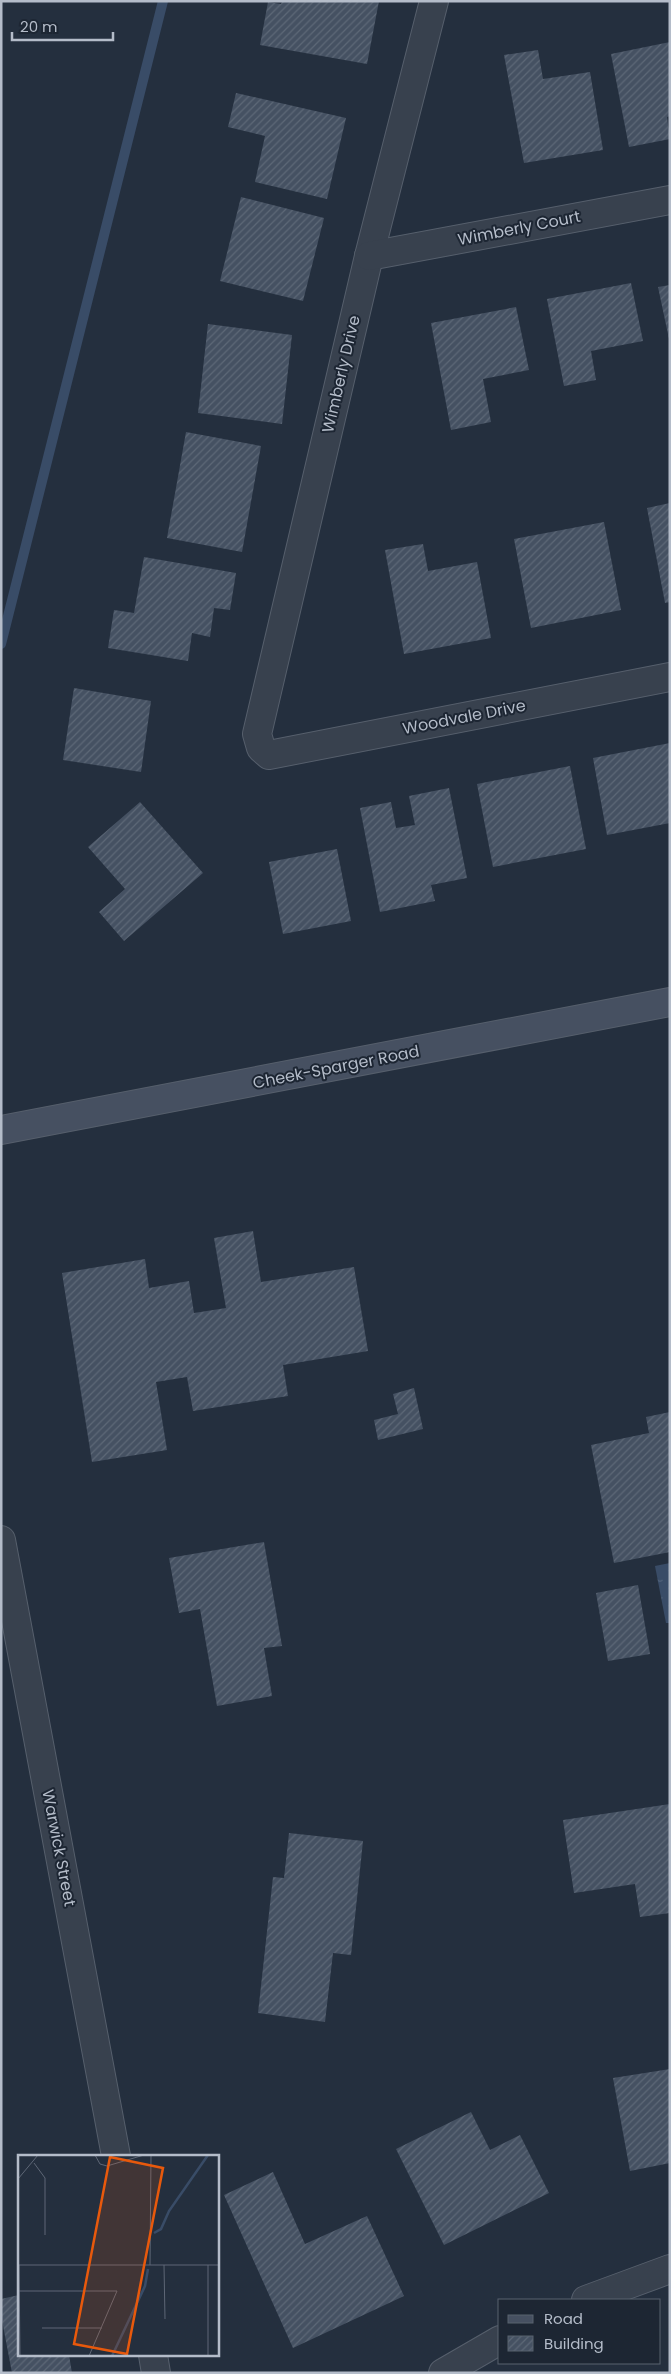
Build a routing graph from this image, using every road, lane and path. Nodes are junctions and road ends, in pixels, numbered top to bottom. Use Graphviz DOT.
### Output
graph roads {
  1 [pos="434,1"];
  2 [pos="670,200"];
  3 [pos="369,256"];
  4 [pos="670,677"];
  5 [pos="261,748"];
  6 [pos="670,1002"];
  7 [pos="1,1130"];
  8 [pos="1,1540"];
  9 [pos="116,2155"];
  10 [pos="670,2269"];
  11 [pos="589,2299"];
  12 [pos="498,2341"];
  13 [pos="153,2356"];
  14 [pos="156,2373"];
  15 [pos="443,2373"];
  1 -- 3 [label="street, Wimberly Drive"];
  2 -- 3 [label="street, Wimberly Court"];
  3 -- 5 [label="street, Wimberly Drive"];
  4 -- 5 [label="street, Woodvale Drive"];
  6 -- 7 [label="main road, Cheek-Sparger Road"];
  8 -- 9 [label="street, Warwick Street"];
  10 -- 11 [label="street"];
  12 -- 15 [label="street"];
  13 -- 14 [label="street"];
}
